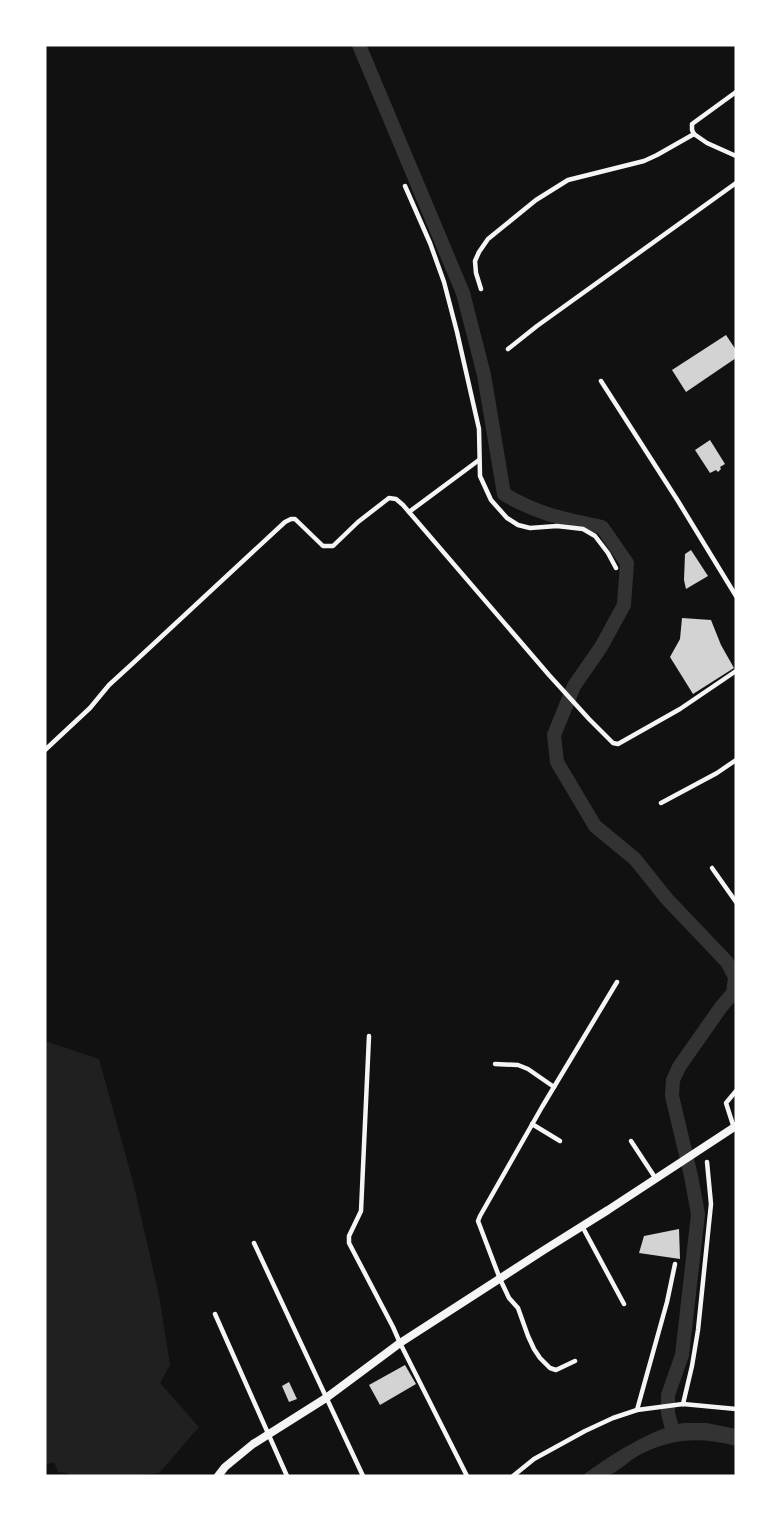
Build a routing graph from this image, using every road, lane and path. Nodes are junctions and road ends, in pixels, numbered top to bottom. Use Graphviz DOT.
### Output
graph roads {
  1 [pos="736,92"];
  2 [pos="694,134"];
  3 [pos="736,156"];
  4 [pos="736,183"];
  5 [pos="405,186"];
  6 [pos="481,289"];
  7 [pos="508,349"];
  8 [pos="601,381"];
  9 [pos="479,460"];
  10 [pos="409,512"];
  11 [pos="616,568"];
  12 [pos="736,597"];
  13 [pos="736,671"];
  14 [pos="45,750"];
  15 [pos="736,760"];
  16 [pos="661,803"];
  17 [pos="712,868"];
  18 [pos="736,902"];
  19 [pos="617,982"];
  20 [pos="369,1036"];
  21 [pos="495,1064"];
  22 [pos="554,1087"];
  23 [pos="736,1091"];
  24 [pos="532,1124"];
  25 [pos="735,1127"];
  26 [pos="631,1141"];
  27 [pos="560,1142"];
  28 [pos="708,1161"];
  29 [pos="656,1179"];
  30 [pos="582,1226"];
  31 [pos="254,1243"];
  32 [pos="675,1264"];
  33 [pos="500,1279"];
  34 [pos="624,1304"];
  35 [pos="215,1314"];
  36 [pos="399,1343"];
  37 [pos="575,1361"];
  38 [pos="326,1398"];
  39 [pos="682,1404"];
  40 [pos="736,1409"];
  41 [pos="637,1410"];
  42 [pos="268,1433"];
  43 [pos="218,1476"];
  44 [pos="287,1476"];
  45 [pos="363,1476"];
  46 [pos="467,1476"];
  47 [pos="513,1476"];
  1 -- 2 [label="street"];
  2 -- 3 [label="street"];
  2 -- 6 [label="street"];
  4 -- 7 [label="street"];
  5 -- 9 [label="street"];
  8 -- 12 [label="street"];
  9 -- 10 [label="street"];
  9 -- 11 [label="street"];
  10 -- 13 [label="street"];
  10 -- 14 [label="street"];
  15 -- 16 [label="street"];
  17 -- 18 [label="street"];
  19 -- 22 [label="street"];
  20 -- 36 [label="street"];
  21 -- 22 [label="street"];
  22 -- 24 [label="street"];
  23 -- 25 [label="street"];
  24 -- 27 [label="street"];
  24 -- 33 [label="street"];
  25 -- 29 [label="highway"];
  26 -- 29 [label="street"];
  28 -- 39 [label="street"];
  29 -- 30 [label="highway"];
  30 -- 33 [label="highway"];
  30 -- 34 [label="street"];
  31 -- 38 [label="street"];
  32 -- 41 [label="street"];
  33 -- 36 [label="highway"];
  33 -- 37 [label="street"];
  35 -- 42 [label="street"];
  36 -- 38 [label="highway"];
  36 -- 46 [label="street"];
  38 -- 42 [label="highway"];
  38 -- 45 [label="street"];
  39 -- 40 [label="street"];
  39 -- 41 [label="street"];
  41 -- 47 [label="street"];
  42 -- 43 [label="highway"];
  42 -- 44 [label="street"];
}
